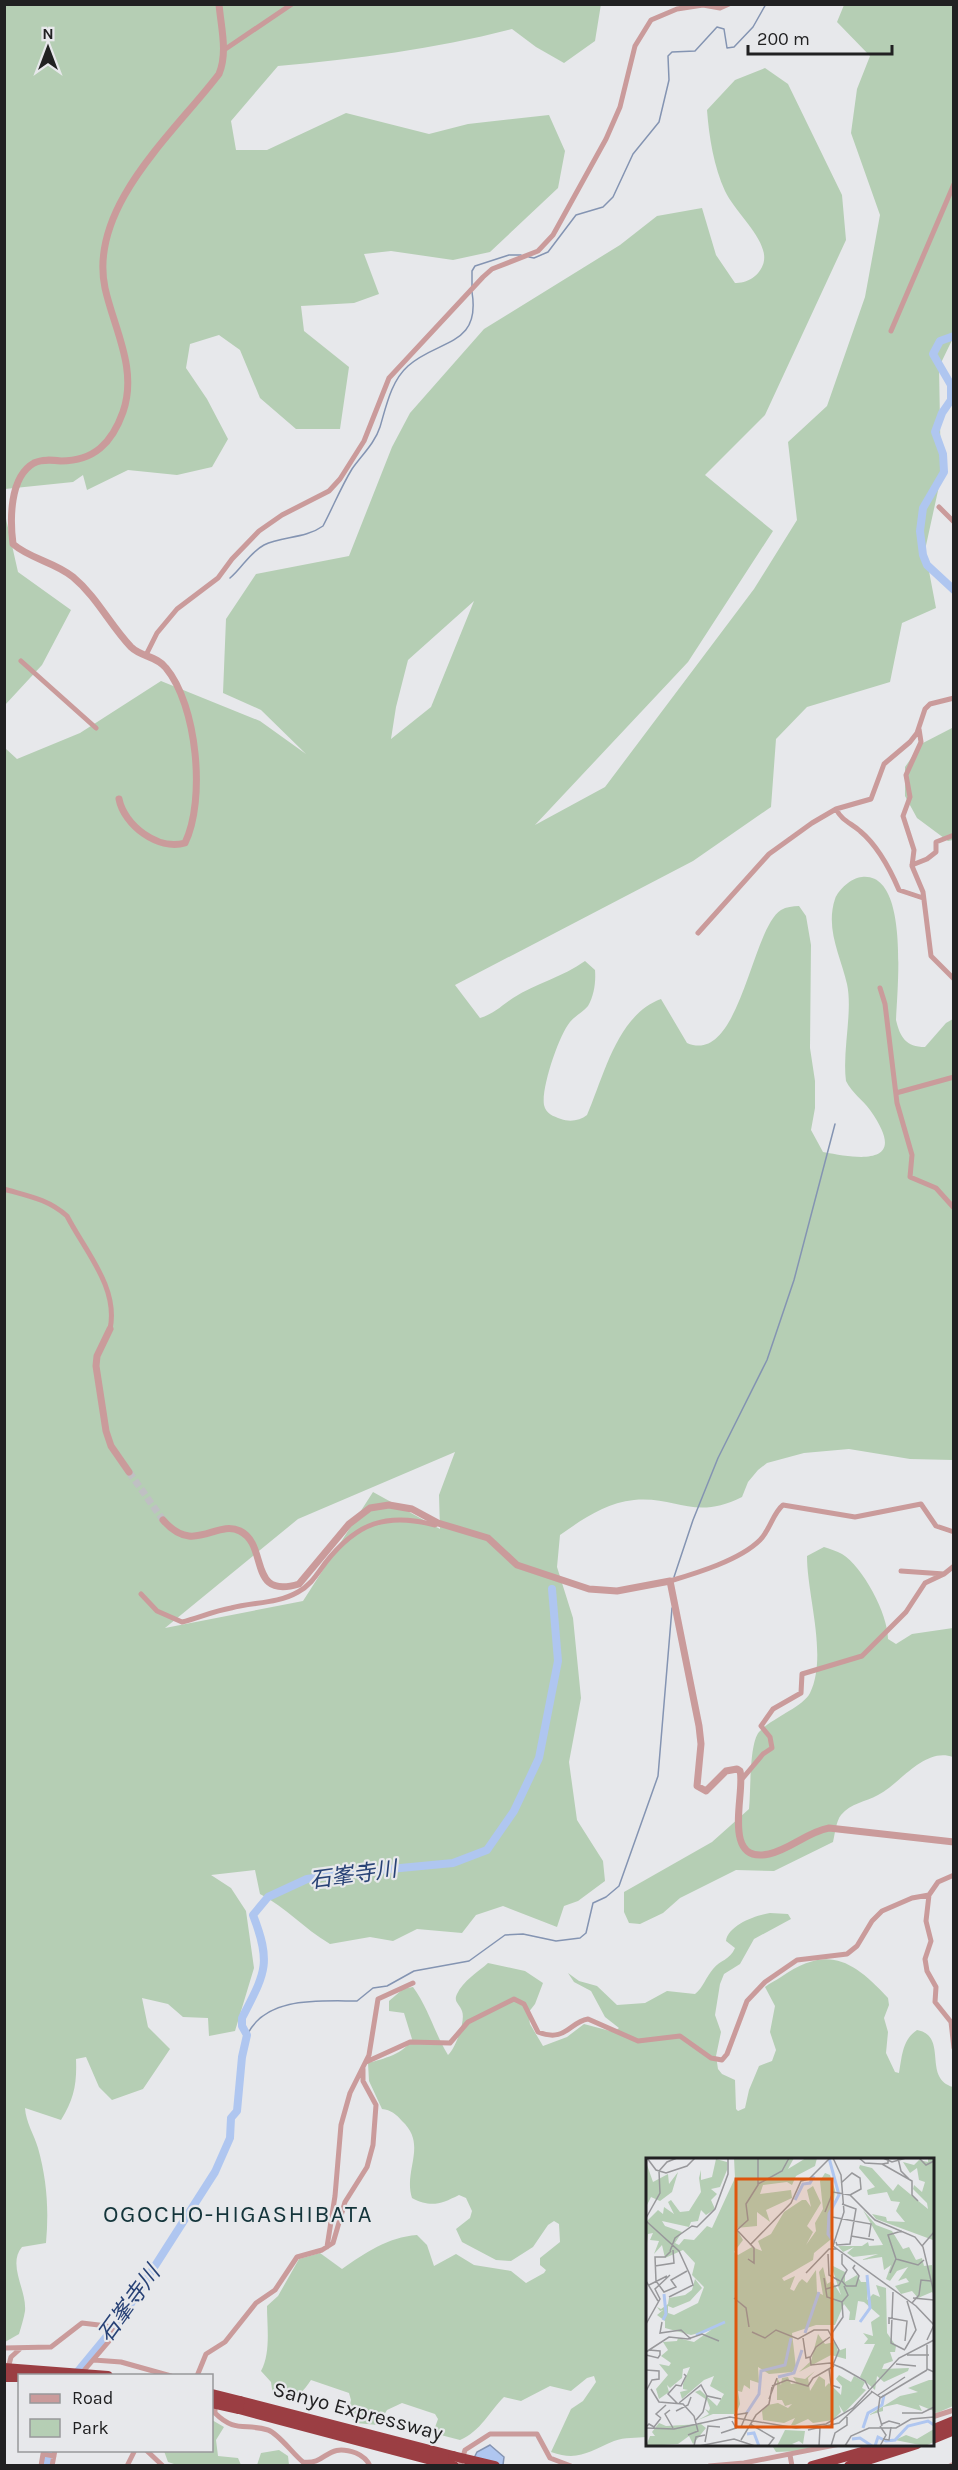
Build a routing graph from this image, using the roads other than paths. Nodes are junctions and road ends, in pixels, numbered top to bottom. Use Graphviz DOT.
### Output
graph roads {
  1 [pos="219,4"];
  2 [pos="292,4"];
  3 [pos="729,4"];
  4 [pos="224,51"];
  5 [pos="954,184"];
  6 [pos="891,331"];
  7 [pos="939,507"];
  8 [pos="954,522"];
  9 [pos="146,655"];
  10 [pos="21,661"];
  11 [pos="954,698"];
  12 [pos="918,725"];
  13 [pos="96,728"];
  14 [pos="119,799"];
  15 [pos="836,809"];
  16 [pos="954,835"];
  17 [pos="912,865"];
  18 [pos="923,898"];
  19 [pos="698,933"];
  20 [pos="954,979"];
  21 [pos="880,988"];
  22 [pos="954,1077"];
  23 [pos="896,1093"];
  24 [pos="4,1189"];
  25 [pos="954,1208"];
  26 [pos="110,1329"];
  27 [pos="129,1472"];
  28 [pos="163,1520"];
  29 [pos="438,1522"];
  30 [pos="954,1532"];
  31 [pos="954,1566"];
  32 [pos="901,1571"];
  33 [pos="944,1574"];
  34 [pos="670,1581"];
  35 [pos="141,1594"];
  36 [pos="742,1779"];
  37 [pos="954,1842"];
  38 [pos="954,1875"];
  39 [pos="929,1895"];
  40 [pos="413,1983"];
  41 [pos="954,2048"];
  42 [pos="366,2062"];
  43 [pos="363,2069"];
  44 [pos="327,2248"];
  45 [pos="4,2348"];
  46 [pos="21,2348"];
  47 [pos="94,2360"];
  48 [pos="4,2368"];
  49 [pos="82,2374"];
  50 [pos="82,2374"];
  51 [pos="164,2374"];
  52 [pos="198,2374"];
  53 [pos="4,2383"];
  54 [pos="213,2390"];
  55 [pos="213,2391"];
  56 [pos="213,2403"];
  57 [pos="240,2405"];
  58 [pos="954,2409"];
  59 [pos="934,2417"];
  60 [pos="954,2421"];
  61 [pos="934,2430"];
  62 [pos="954,2430"];
  63 [pos="934,2439"];
  64 [pos="835,2446"];
  65 [pos="886,2446"];
  66 [pos="914,2446"];
  67 [pos="134,2452"];
  68 [pos="147,2452"];
  69 [pos="55,2453"];
  70 [pos="790,2456"];
  71 [pos="454,2463"];
  72 [pos="41,2466"];
  73 [pos="52,2466"];
  74 [pos="127,2466"];
  75 [pos="163,2466"];
  76 [pos="370,2466"];
  77 [pos="495,2466"];
  78 [pos="571,2466"];
  79 [pos="709,2466"];
  80 [pos="792,2466"];
  81 [pos="812,2466"];
  82 [pos="849,2466"];
  1 -- 4 [label="street"];
  2 -- 4 [label="street"];
  3 -- 9 [label="street"];
  4 -- 9 [label="street"];
  5 -- 6 [label="street"];
  7 -- 8 [label="street"];
  9 -- 14 [label="street"];
  10 -- 13 [label="street"];
  11 -- 12 [label="street"];
  12 -- 15 [label="street"];
  12 -- 17 [label="street"];
  15 -- 18 [label="street"];
  15 -- 19 [label="street"];
  16 -- 17 [label="street"];
  17 -- 18 [label="street"];
  18 -- 20 [label="street"];
  21 -- 23 [label="street"];
  22 -- 23 [label="street"];
  23 -- 25 [label="street"];
  24 -- 26 [label="street"];
  26 -- 27 [label="street"];
  28 -- 29 [label="street"];
  29 -- 34 [label="street"];
  29 -- 35 [label="street"];
  30 -- 34 [label="street"];
  31 -- 33 [label="street"];
  32 -- 33 [label="street"];
  33 -- 36 [label="street"];
  34 -- 36 [label="street"];
  36 -- 37 [label="street"];
  38 -- 39 [label="street"];
  39 -- 41 [label="street"];
  39 -- 42 [label="street"];
  40 -- 42 [label="street"];
  42 -- 43 [label="street"];
  43 -- 44 [label="street"];
  43 -- 44 [label="street"];
  44 -- 52 [label="street"];
  45 -- 46 [label="street"];
  46 -- 47 [label="street"];
  46 -- 53 [label="street"];
  47 -- 49 [label="street"];
  47 -- 51 [label="street"];
  48 -- 50 [label="highway, bridge"];
  54 -- 76 [label="street"];
  55 -- 57 [label="highway, Sanyo Expressway, bridge"];
  56 -- 57 [label="highway, Sanyo Expressway, bridge"];
  57 -- 71 [label="highway, Sanyo Expressway"];
  58 -- 59 [label="street"];
  60 -- 61 [label="highway"];
  62 -- 63 [label="highway"];
  64 -- 70 [label="street"];
  65 -- 81 [label="highway"];
  66 -- 82 [label="highway"];
  67 -- 74 [label="street"];
  68 -- 75 [label="street"];
  69 -- 72 [label="street"];
  69 -- 73 [label="street"];
  70 -- 79 [label="street"];
  70 -- 80 [label="street"];
  71 -- 77 [label="highway, Sanyo Expressway, bridge"];
  71 -- 78 [label="street"];
}
